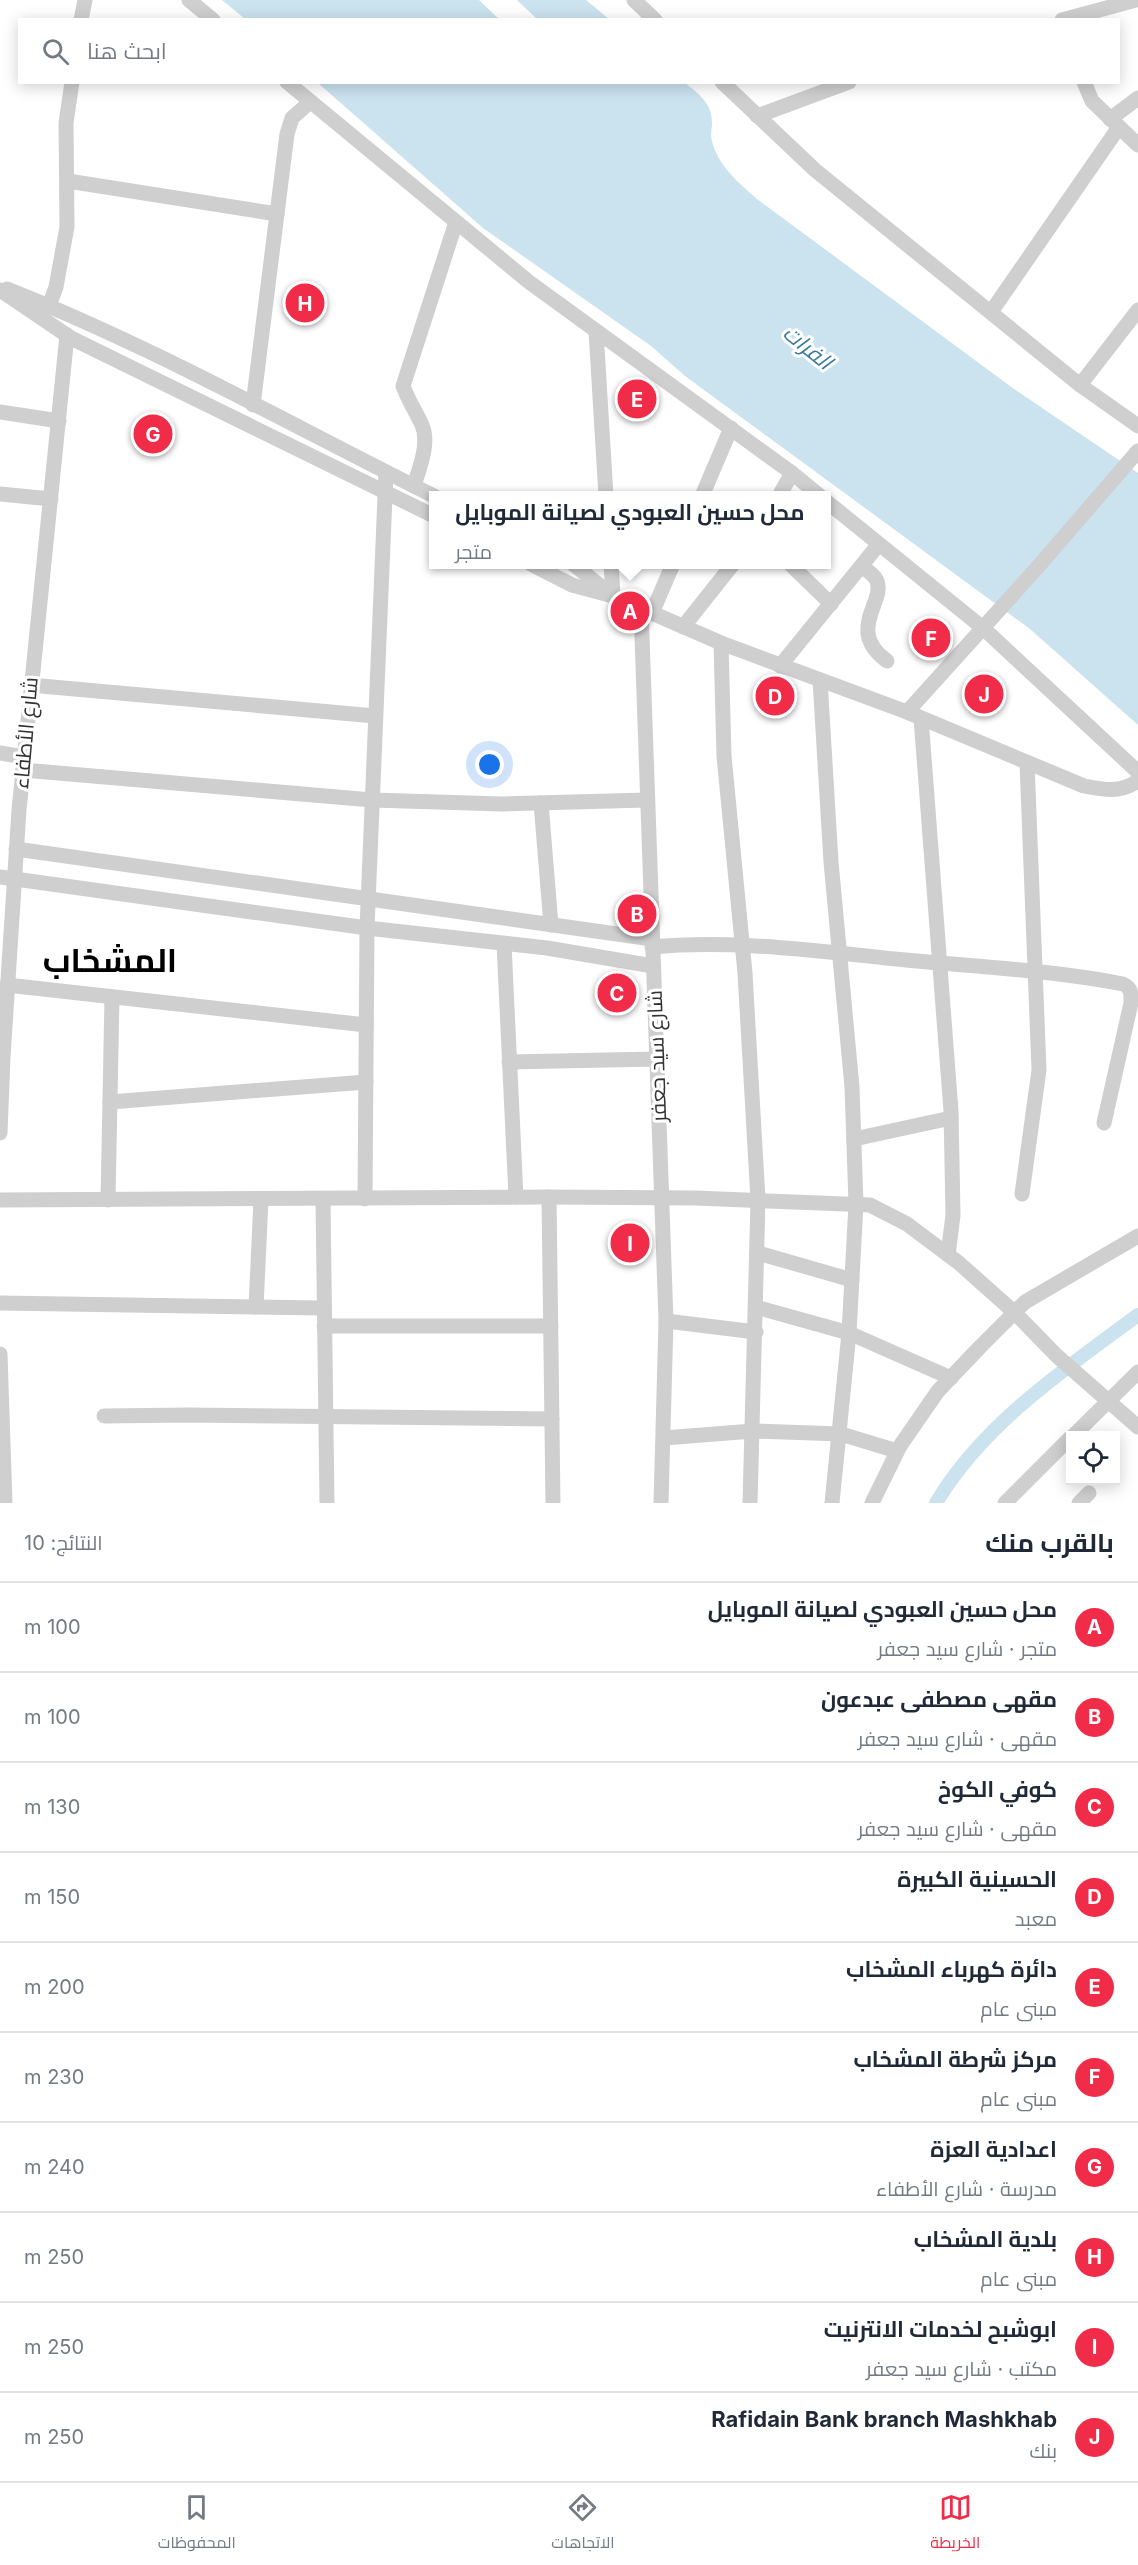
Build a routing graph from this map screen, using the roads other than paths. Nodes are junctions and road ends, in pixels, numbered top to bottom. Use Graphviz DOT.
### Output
graph roads {
  1 [pos="86,0"];
  2 [pos="189,0"];
  3 [pos="634,0"];
  4 [pos="1136,0"];
  5 [pos="82,18"];
  6 [pos="211,18"];
  7 [pos="653,18"];
  8 [pos="1069,18"];
  9 [pos="72,84"];
  10 [pos="289,84"];
  11 [pos="724,84"];
  12 [pos="844,84"];
  13 [pos="1085,84"];
  14 [pos="1138,98"];
  15 [pos="310,102"];
  16 [pos="757,116"];
  17 [pos="1115,123"];
  18 [pos="1138,145"];
  19 [pos="68,181"];
  20 [pos="277,214"];
  21 [pos="456,222"];
  22 [pos="0,288"];
  23 [pos="49,306"];
  24 [pos="1138,310"];
  25 [pos="991,312"];
  26 [pos="596,331"];
  27 [pos="67,335"];
  28 [pos="1080,385"];
  29 [pos="253,405"];
  30 [pos="0,412"];
  31 [pos="59,421"];
  32 [pos="1138,426"];
  33 [pos="731,428"];
  34 [pos="1137,453"];
  35 [pos="386,472"];
  36 [pos="792,472"];
  37 [pos="414,486"];
  38 [pos="383,491"];
  39 [pos="606,491"];
  40 [pos="704,491"];
  41 [pos="781,491"];
  42 [pos="815,491"];
  43 [pos="0,494"];
  44 [pos="429,494"];
  45 [pos="51,499"];
  46 [pos="831,505"];
  47 [pos="429,514"];
  48 [pos="879,544"];
  49 [pos="862,566"];
  50 [pos="541,569"];
  51 [pos="579,569"];
  52 [pos="611,569"];
  53 [pos="670,569"];
  54 [pos="729,569"];
  55 [pos="795,569"];
  56 [pos="613,596"];
  57 [pos="831,604"];
  58 [pos="647,611"];
  59 [pos="683,627"];
  60 [pos="983,628"];
  61 [pos="721,643"];
  62 [pos="886,661"];
  63 [pos="780,666"];
  64 [pos="820,680"];
  65 [pos="30,685"];
  66 [pos="914,715"];
  67 [pos="375,716"];
  68 [pos="0,753"];
  69 [pos="23,763"];
  70 [pos="1027,763"];
  71 [pos="1138,772"];
  72 [pos="1138,781"];
  73 [pos="372,800"];
  74 [pos="647,800"];
  75 [pos="541,803"];
  76 [pos="16,849"];
  77 [pos="7,878"];
  78 [pos="368,900"];
  79 [pos="551,925"];
  80 [pos="368,928"];
  81 [pos="652,943"];
  82 [pos="504,944"];
  83 [pos="742,946"];
  84 [pos="839,953"];
  85 [pos="939,963"];
  86 [pos="653,966"];
  87 [pos="1037,970"];
  88 [pos="7,985"];
  89 [pos="112,997"];
  90 [pos="366,1025"];
  91 [pos="657,1059"];
  92 [pos="509,1062"];
  93 [pos="1,1074"];
  94 [pos="366,1082"];
  95 [pos="110,1102"];
  96 [pos="951,1118"];
  97 [pos="1104,1123"];
  98 [pos="0,1133"];
  99 [pos="854,1139"];
  100 [pos="1022,1194"];
  101 [pos="516,1197"];
  102 [pos="549,1197"];
  103 [pos="663,1198"];
  104 [pos="364,1199"];
  105 [pos="0,1200"];
  106 [pos="108,1200"];
  107 [pos="261,1200"];
  108 [pos="322,1200"];
  109 [pos="758,1200"];
  110 [pos="856,1204"];
  111 [pos="1138,1236"];
  112 [pos="758,1253"];
  113 [pos="948,1254"];
  114 [pos="852,1280"];
  115 [pos="0,1303"];
  116 [pos="256,1307"];
  117 [pos="756,1307"];
  118 [pos="324,1308"];
  119 [pos="1015,1312"];
  120 [pos="666,1321"];
  121 [pos="324,1326"];
  122 [pos="551,1326"];
  123 [pos="756,1332"];
  124 [pos="849,1333"];
  125 [pos="0,1354"];
  126 [pos="1138,1372"];
  127 [pos="951,1378"];
  128 [pos="1108,1401"];
  129 [pos="104,1416"];
  130 [pos="326,1417"];
  131 [pos="552,1419"];
  132 [pos="1138,1426"];
  133 [pos="753,1431"];
  134 [pos="1078,1431"];
  135 [pos="841,1434"];
  136 [pos="664,1438"];
  137 [pos="1066,1444"];
  138 [pos="897,1451"];
  139 [pos="1014,1501"];
  140 [pos="5,1503"];
  141 [pos="327,1503"];
  142 [pos="553,1503"];
  143 [pos="661,1503"];
  144 [pos="750,1503"];
  145 [pos="832,1503"];
  146 [pos="872,1503"];
  1 -- 5 [label="street"];
  2 -- 6 [label="street"];
  3 -- 7 [label="street"];
  4 -- 8 [label="street"];
  9 -- 19 [label="street"];
  10 -- 15 [label="street"];
  11 -- 16 [label="street"];
  12 -- 16 [label="street"];
  13 -- 17 [label="street"];
  14 -- 17 [label="street"];
  15 -- 20 [label="street"];
  15 -- 21 [label="street"];
  16 -- 25 [label="street"];
  17 -- 18 [label="street"];
  17 -- 25 [label="street"];
  19 -- 20 [label="street"];
  19 -- 23 [label="street"];
  20 -- 29 [label="street"];
  21 -- 26 [label="street"];
  21 -- 37 [label="street"];
  22 -- 23 [label="street"];
  22 -- 27 [label="street"];
  23 -- 29 [label="street"];
  24 -- 28 [label="street"];
  25 -- 28 [label="street"];
  26 -- 33 [label="street"];
  26 -- 39 [label="street"];
  27 -- 31 [label="street, شارع الأطفاء"];
  27 -- 38 [label="street"];
  28 -- 32 [label="street"];
  29 -- 35 [label="street"];
  30 -- 31 [label="street"];
  31 -- 45 [label="street, شارع الأطفاء"];
  33 -- 36 [label="street"];
  33 -- 40 [label="street"];
  34 -- 60 [label="street"];
  35 -- 37 [label="street"];
  35 -- 38 [label="street"];
  36 -- 41 [label="street"];
  36 -- 42 [label="street"];
  37 -- 44 [label="street"];
  38 -- 47 [label="street"];
  38 -- 67 [label="street"];
  43 -- 45 [label="street"];
  45 -- 65 [label="street, شارع الأطفاء"];
  46 -- 48 [label="street"];
  48 -- 49 [label="street"];
  48 -- 60 [label="street"];
  49 -- 57 [label="street"];
  49 -- 62 [label="street"];
  50 -- 56 [label="street"];
  51 -- 56 [label="street"];
  52 -- 56 [label="street"];
  53 -- 58 [label="street"];
  54 -- 59 [label="street"];
  55 -- 57 [label="street"];
  56 -- 58 [label="street"];
  57 -- 63 [label="street"];
  58 -- 59 [label="street"];
  58 -- 74 [label="street, شارع سيد جعفر"];
  59 -- 61 [label="street"];
  60 -- 66 [label="street"];
  60 -- 71 [label="street"];
  61 -- 63 [label="street"];
  61 -- 83 [label="street"];
  63 -- 64 [label="street"];
  64 -- 66 [label="street"];
  64 -- 84 [label="street"];
  65 -- 67 [label="street"];
  65 -- 69 [label="street, شارع الأطفاء"];
  66 -- 70 [label="street"];
  66 -- 85 [label="street"];
  67 -- 73 [label="street"];
  68 -- 69 [label="street"];
  69 -- 73 [label="street"];
  69 -- 76 [label="street, شارع الأطفاء"];
  70 -- 72 [label="street"];
  70 -- 87 [label="street"];
  73 -- 75 [label="street"];
  73 -- 78 [label="street"];
  74 -- 75 [label="street"];
  74 -- 81 [label="street, شارع سيد جعفر"];
  75 -- 79 [label="street"];
  76 -- 77 [label="street, شارع الأطفاء"];
  76 -- 78 [label="street"];
  77 -- 80 [label="street"];
  77 -- 88 [label="street, شارع الأطفاء"];
  78 -- 79 [label="street"];
  78 -- 80 [label="street"];
  79 -- 81 [label="street"];
  80 -- 82 [label="street"];
  80 -- 90 [label="street"];
  81 -- 83 [label="street"];
  81 -- 86 [label="street, شارع سيد جعفر"];
  82 -- 86 [label="street"];
  82 -- 92 [label="street"];
  83 -- 84 [label="street"];
  83 -- 109 [label="street"];
  84 -- 85 [label="street"];
  84 -- 99 [label="street"];
  85 -- 87 [label="street"];
  85 -- 96 [label="street"];
  86 -- 91 [label="street, شارع سيد جعفر"];
  87 -- 97 [label="street"];
  87 -- 100 [label="street"];
  88 -- 89 [label="street"];
  88 -- 93 [label="street, شارع الأطفاء"];
  89 -- 90 [label="street"];
  89 -- 95 [label="street"];
  90 -- 94 [label="street"];
  91 -- 92 [label="street"];
  91 -- 103 [label="street, شارع سيد جعفر"];
  92 -- 101 [label="street"];
  93 -- 98 [label="street, شارع الأطفاء"];
  94 -- 95 [label="street"];
  94 -- 104 [label="street"];
  95 -- 106 [label="street"];
  96 -- 99 [label="street"];
  96 -- 113 [label="street"];
  99 -- 110 [label="street"];
  101 -- 102 [label="street"];
  101 -- 104 [label="street"];
  102 -- 103 [label="street"];
  102 -- 122 [label="street"];
  103 -- 109 [label="street"];
  103 -- 120 [label="street, شارع سيد جعفر"];
  104 -- 108 [label="street"];
  105 -- 106 [label="street"];
  106 -- 107 [label="street"];
  107 -- 108 [label="street"];
  107 -- 116 [label="street"];
  108 -- 118 [label="street"];
  109 -- 110 [label="street"];
  109 -- 112 [label="street"];
  110 -- 113 [label="street"];
  110 -- 114 [label="street"];
  111 -- 119 [label="street"];
  112 -- 114 [label="street"];
  112 -- 117 [label="street"];
  113 -- 119 [label="street"];
  114 -- 124 [label="street"];
  115 -- 116 [label="street"];
  116 -- 118 [label="street"];
  117 -- 123 [label="street"];
  117 -- 124 [label="street"];
  118 -- 121 [label="street"];
  119 -- 127 [label="street"];
  119 -- 128 [label="street"];
  120 -- 123 [label="street"];
  120 -- 136 [label="street, شارع سيد جعفر"];
  121 -- 122 [label="street"];
  121 -- 130 [label="street"];
  122 -- 131 [label="street"];
  123 -- 133 [label="street"];
  124 -- 127 [label="street"];
  124 -- 135 [label="street"];
  125 -- 140 [label="street"];
  126 -- 128 [label="street"];
  127 -- 138 [label="street"];
  128 -- 132 [label="street"];
  128 -- 134 [label="street"];
  129 -- 130 [label="street"];
  130 -- 131 [label="street"];
  130 -- 141 [label="street"];
  131 -- 142 [label="street"];
  133 -- 135 [label="street"];
  133 -- 136 [label="street"];
  133 -- 144 [label="street"];
  135 -- 138 [label="street"];
  135 -- 145 [label="street"];
  136 -- 143 [label="street, شارع سيد جعفر"];
  137 -- 139 [label="street"];
  138 -- 146 [label="street"];
}
